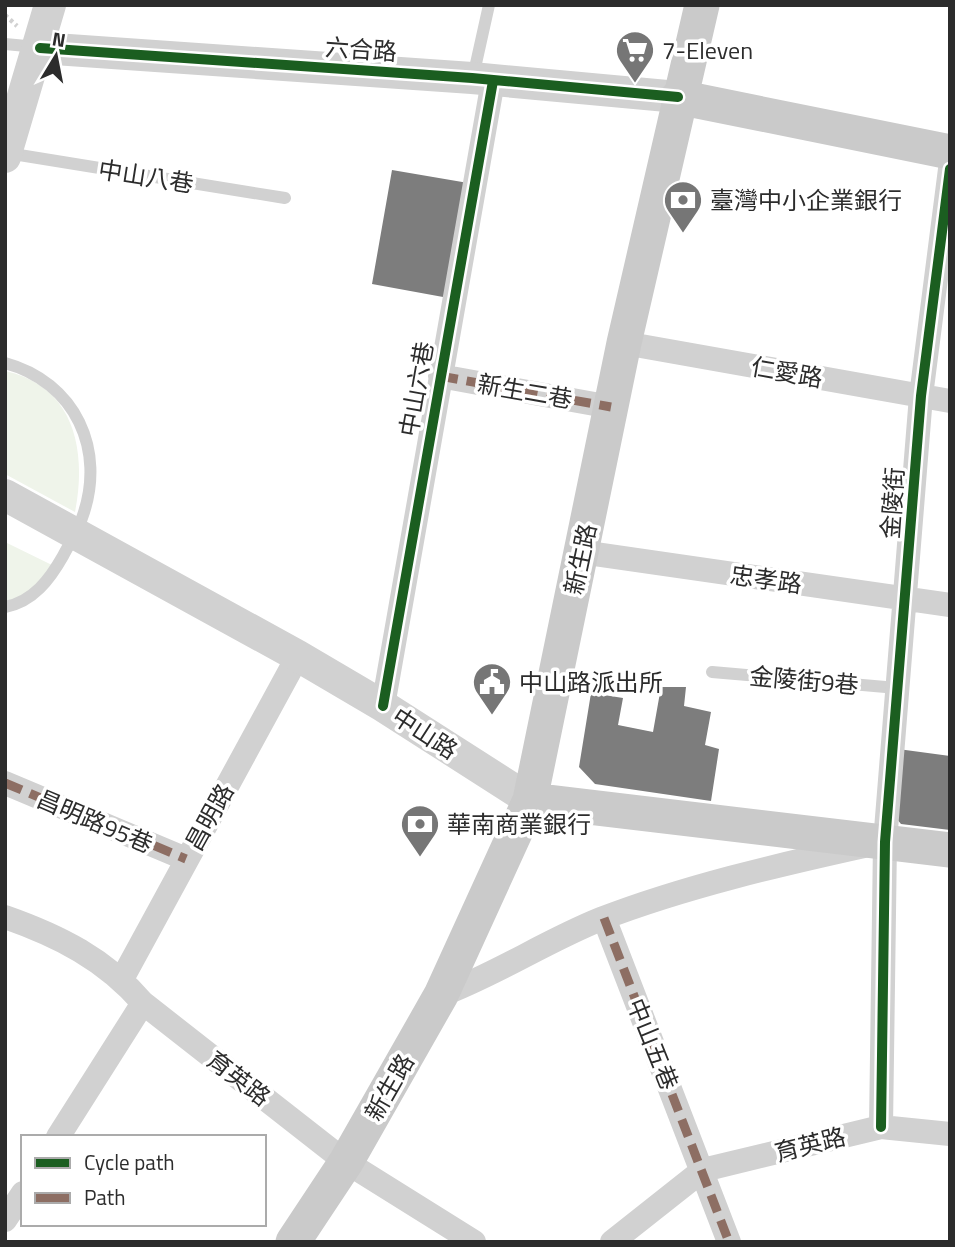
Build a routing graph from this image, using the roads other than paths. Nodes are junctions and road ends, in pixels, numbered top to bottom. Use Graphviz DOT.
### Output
graph roads {
  1 [pos="50,5"];
  2 [pos="489,5"];
  3 [pos="702,5"];
  4 [pos="5,44"];
  5 [pos="40,48"];
  6 [pos="483,79"];
  7 [pos="678,97"];
  8 [pos="950,152"];
  9 [pos="6,155"];
  10 [pos="950,169"];
  11 [pos="285,198"];
  12 [pos="624,343"];
  13 [pos="5,363"];
  14 [pos="440,376"];
  15 [pos="921,396"];
  16 [pos="950,401"];
  17 [pos="611,407"];
  18 [pos="5,495"];
  19 [pos="76,533"];
  20 [pos="581,552"];
  21 [pos="907,599"];
  22 [pos="950,605"];
  23 [pos="5,607"];
  24 [pos="298,656"];
  25 [pos="712,672"];
  26 [pos="897,688"];
  27 [pos="383,706"];
  28 [pos="5,783"];
  29 [pos="530,800"];
  30 [pos="885,842"];
  31 [pos="950,850"];
  32 [pos="186,859"];
  33 [pos="5,917"];
  34 [pos="604,918"];
  35 [pos="122,979"];
  36 [pos="441,995"];
  37 [pos="143,1003"];
  38 [pos="881,1127"];
  39 [pos="950,1134"];
  40 [pos="59,1135"];
  41 [pos="346,1162"];
  42 [pos="703,1170"];
  43 [pos="21,1196"];
  44 [pos="5,1220"];
  45 [pos="293,1242"];
  46 [pos="474,1242"];
  47 [pos="612,1242"];
  48 [pos="729,1242"];
  1 -- 5 [label="street"];
  2 -- 6 [label="lane"];
  3 -- 7 [label="main road, 新生路"];
  4 -- 5 [label="lane"];
  5 -- 6 [label="street, 六合路"];
  5 -- 9 [label="street"];
  6 -- 7 [label="street, 六合路"];
  6 -- 14 [label="street, 中山六巷"];
  7 -- 8 [label="main road"];
  7 -- 12 [label="main road, 新生路"];
  9 -- 11 [label="lane, 中山八巷"];
  10 -- 15 [label="street, 金陵街"];
  12 -- 15 [label="street, 仁愛路"];
  12 -- 17 [label="main road, 新生路"];
  13 -- 19 [label="lane"];
  14 -- 17 [label="street, 新生二巷"];
  14 -- 27 [label="street, 中山六巷"];
  15 -- 16 [label="street, 仁愛路"];
  15 -- 21 [label="street, 金陵街"];
  17 -- 20 [label="main road, 新生路"];
  18 -- 19 [label="street, 中山路"];
  19 -- 23 [label="lane"];
  19 -- 24 [label="street, 中山路"];
  20 -- 21 [label="street, 忠孝路"];
  20 -- 29 [label="main road, 新生路"];
  21 -- 22 [label="street, 忠孝路"];
  21 -- 26 [label="street, 金陵街"];
  24 -- 27 [label="street, 中山路"];
  24 -- 32 [label="street, 昌明路"];
  25 -- 26 [label="lane, 金陵街9巷"];
  26 -- 30 [label="street, 金陵街"];
  27 -- 29 [label="street, 中山路"];
  28 -- 32 [label="street, 昌明路95巷"];
  29 -- 30 [label="main road, 中山路"];
  29 -- 36 [label="main road, 新生路"];
  30 -- 31 [label="main road, 中山路"];
  30 -- 34 [label="street, 中山路"];
  30 -- 38 [label="street, 金陵街"];
  32 -- 35 [label="street, 昌明路"];
  33 -- 35 [label="street, 育英路"];
  34 -- 36 [label="street, 中山路"];
  34 -- 42 [label="street, 中山五巷"];
  35 -- 37 [label="street, 育英路"];
  36 -- 41 [label="main road, 新生路"];
  37 -- 40 [label="street"];
  37 -- 41 [label="street, 育英路"];
  38 -- 39 [label="street, 育英路"];
  38 -- 42 [label="street, 育英路"];
  41 -- 45 [label="main road, 新生路"];
  41 -- 46 [label="street, 育英路"];
  42 -- 47 [label="street, 育英路"];
  42 -- 48 [label="street, 中山五巷"];
  43 -- 44 [label="street"];
}
